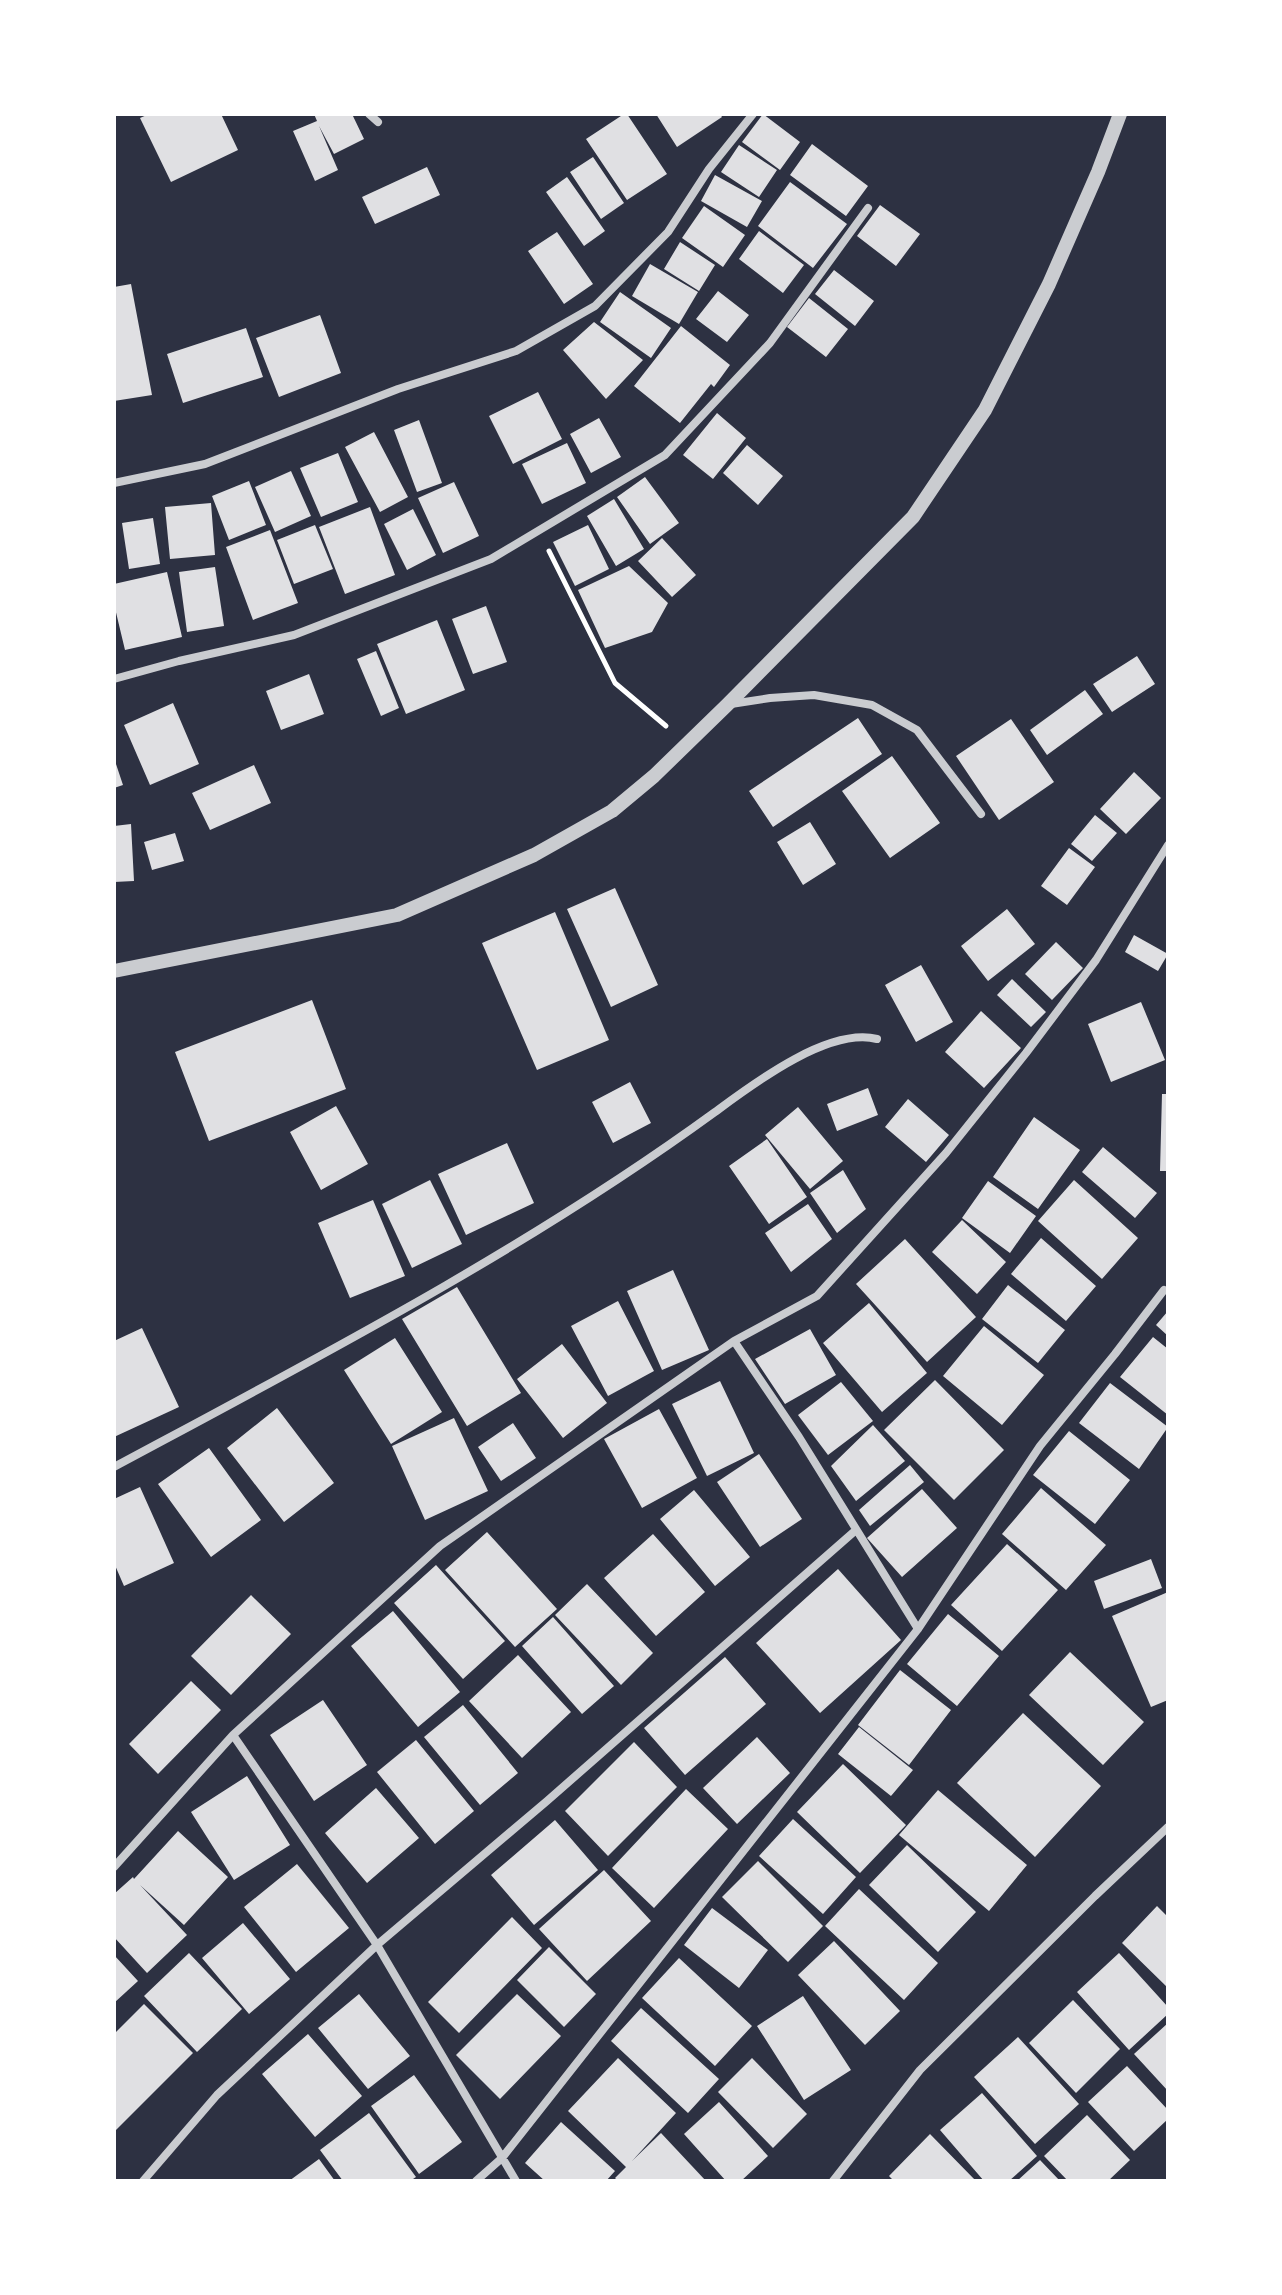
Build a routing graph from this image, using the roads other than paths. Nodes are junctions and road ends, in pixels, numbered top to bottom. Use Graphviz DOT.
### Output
graph roads {
  1 [pos="369,114"];
  2 [pos="753,114"];
  3 [pos="1120,114"];
  4 [pos="378,122"];
  5 [pos="868,208"];
  6 [pos="114,483"];
  7 [pos="114,679"];
  8 [pos="727,705"];
  9 [pos="981,814"];
  10 [pos="1168,845"];
  11 [pos="114,971"];
  12 [pos="877,1039"];
  13 [pos="1164,1290"];
  14 [pos="734,1341"];
  15 [pos="114,1467"];
  16 [pos="856,1530"];
  17 [pos="918,1629"];
  18 [pos="233,1735"];
  19 [pos="1168,1827"];
  20 [pos="114,1867"];
  21 [pos="377,1945"];
  22 [pos="502,2158"];
  23 [pos="143,2181"];
  24 [pos="476,2181"];
  25 [pos="516,2181"];
  26 [pos="833,2181"];
  1 -- 4 [label="street"];
  2 -- 6 [label="street"];
  3 -- 8 [label="street"];
  5 -- 7 [label="street"];
  8 -- 9 [label="street"];
  8 -- 11 [label="street"];
  10 -- 14 [label="street"];
  12 -- 15 [label="street"];
  13 -- 17 [label="street"];
  14 -- 16 [label="street"];
  14 -- 18 [label="street"];
  16 -- 17 [label="street"];
  16 -- 21 [label="street"];
  17 -- 22 [label="street"];
  18 -- 20 [label="street"];
  18 -- 21 [label="street"];
  19 -- 26 [label="street"];
  21 -- 22 [label="street"];
  21 -- 23 [label="street"];
  22 -- 24 [label="street"];
  22 -- 25 [label="street"];
}
